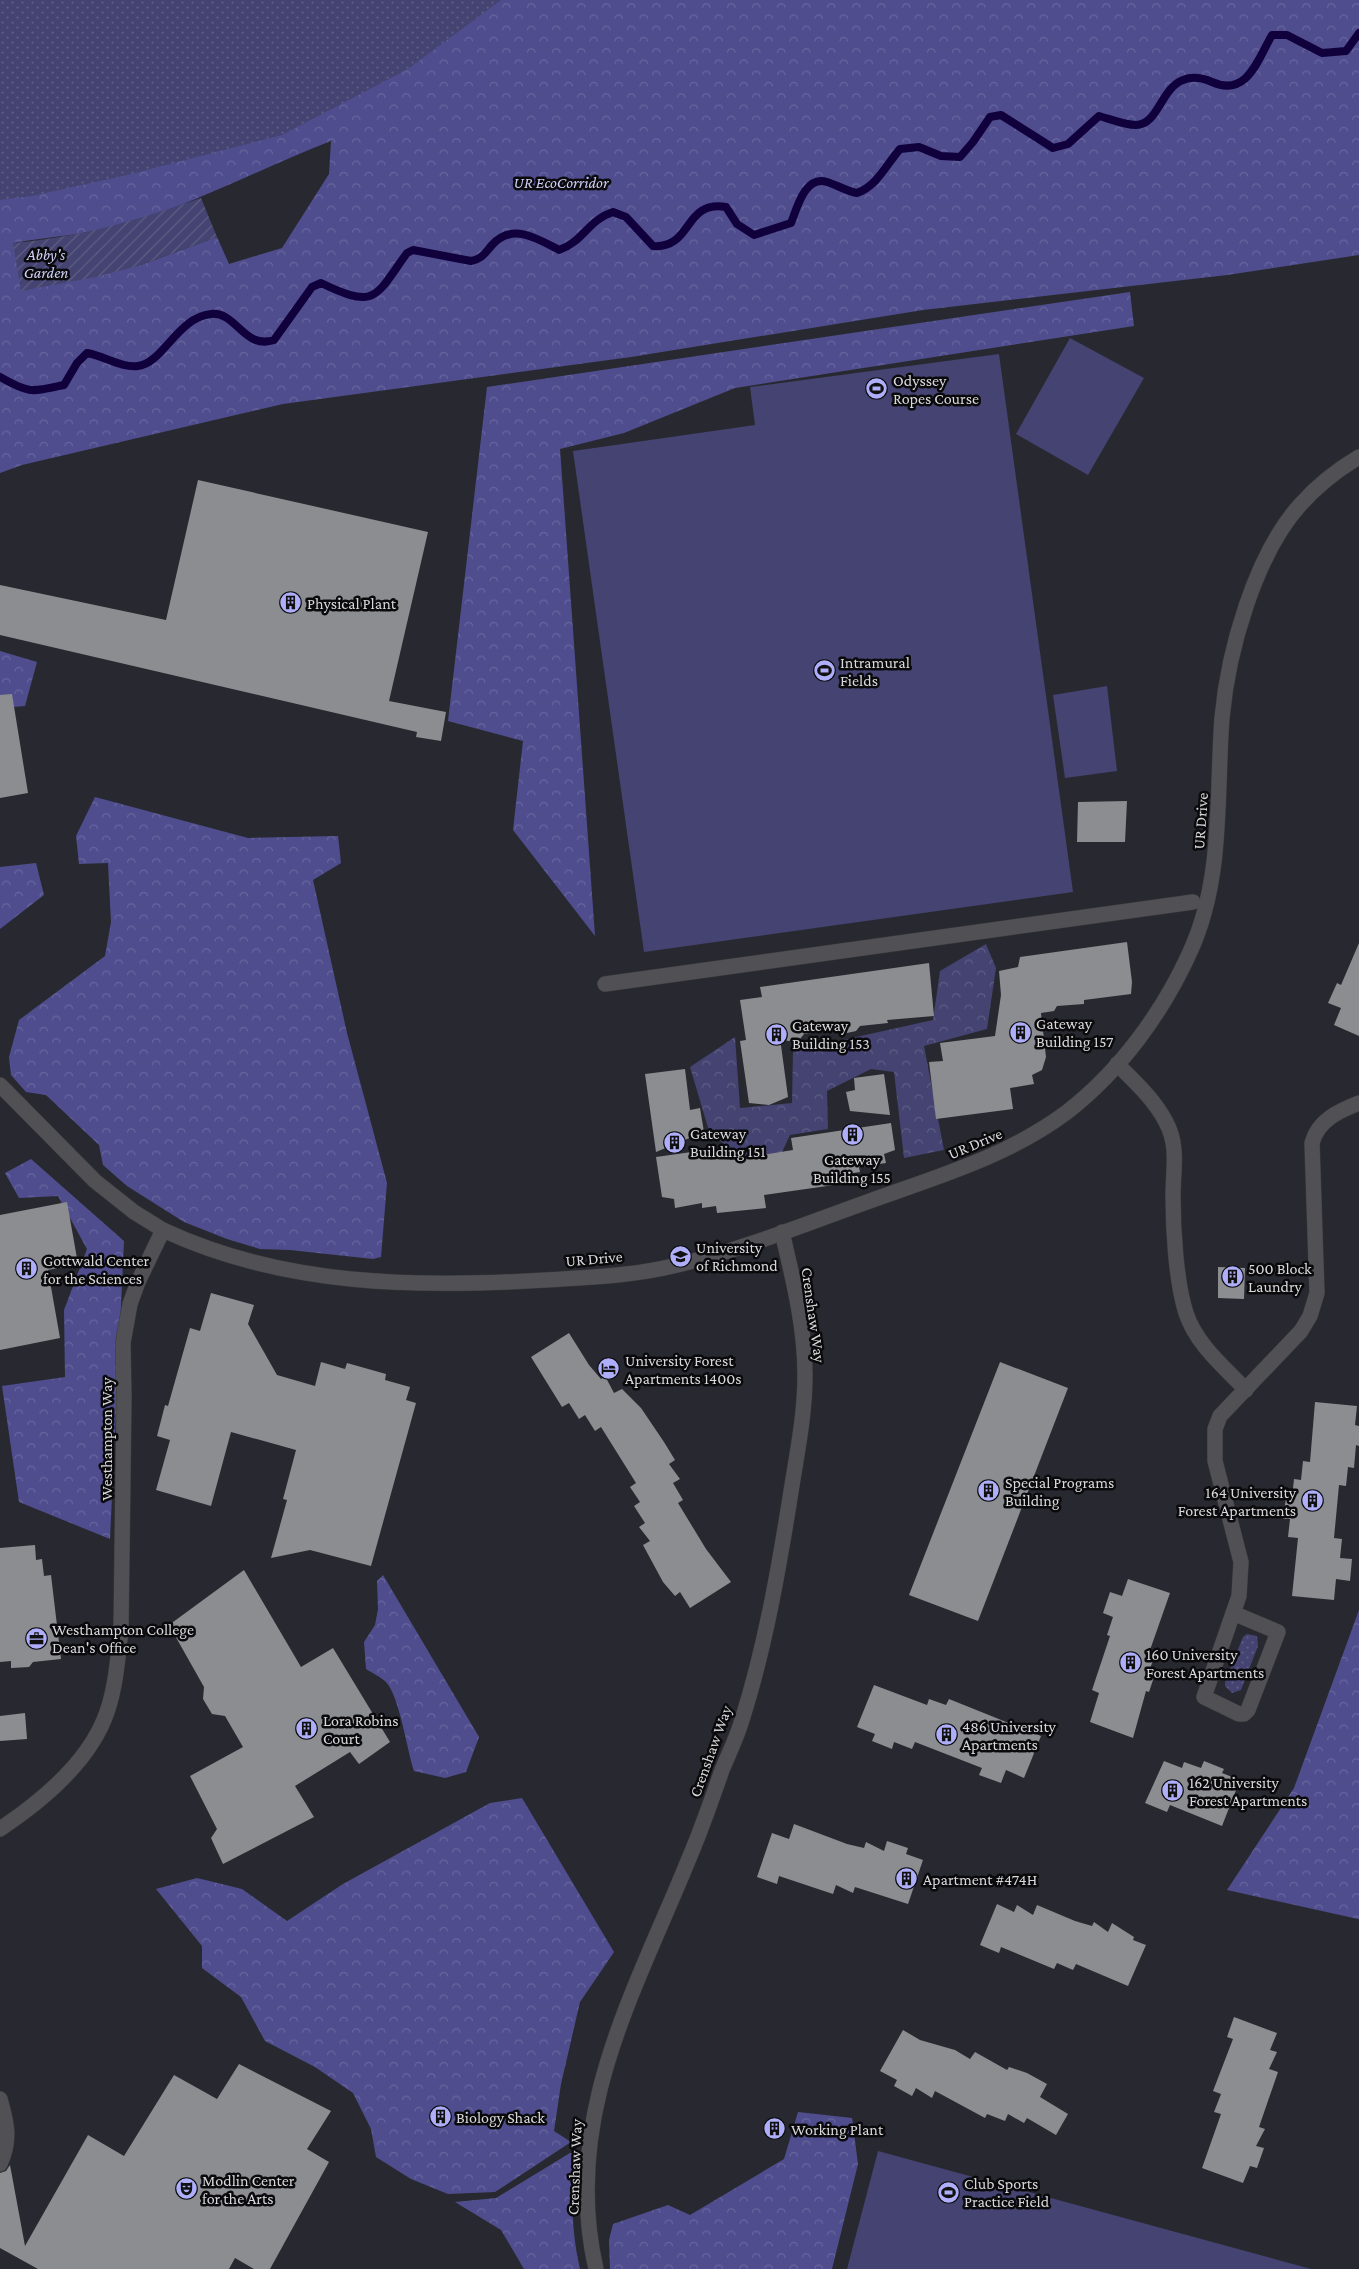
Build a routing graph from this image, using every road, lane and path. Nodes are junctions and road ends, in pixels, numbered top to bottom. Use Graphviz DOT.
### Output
graph roads {
  1 [pos="1358,461"];
  2 [pos="1193,902"];
  3 [pos="605,984"];
  4 [pos="1117,1064"];
  5 [pos="0,1085"];
  6 [pos="1359,1103"];
  7 [pos="163,1230"];
  8 [pos="782,1232"];
  9 [pos="1246,1390"];
  10 [pos="1233,1613"];
  11 [pos="0,1829"];
  12 [pos="0,2099"];
  13 [pos="0,2164"];
  14 [pos="596,2269"];
  1 -- 4 [label="street, UR Drive"];
  2 -- 3 [label="street"];
  4 -- 8 [label="street, UR Drive"];
  4 -- 9 [label="street"];
  5 -- 7 [label="street"];
  6 -- 9 [label="street"];
  7 -- 8 [label="street, UR Drive"];
  7 -- 11 [label="street, Westhampton Way"];
  8 -- 14 [label="street, Crenshaw Way"];
  9 -- 10 [label="street"];
  10 -- 10 [label="street"];
  12 -- 13 [label="street"];
}
